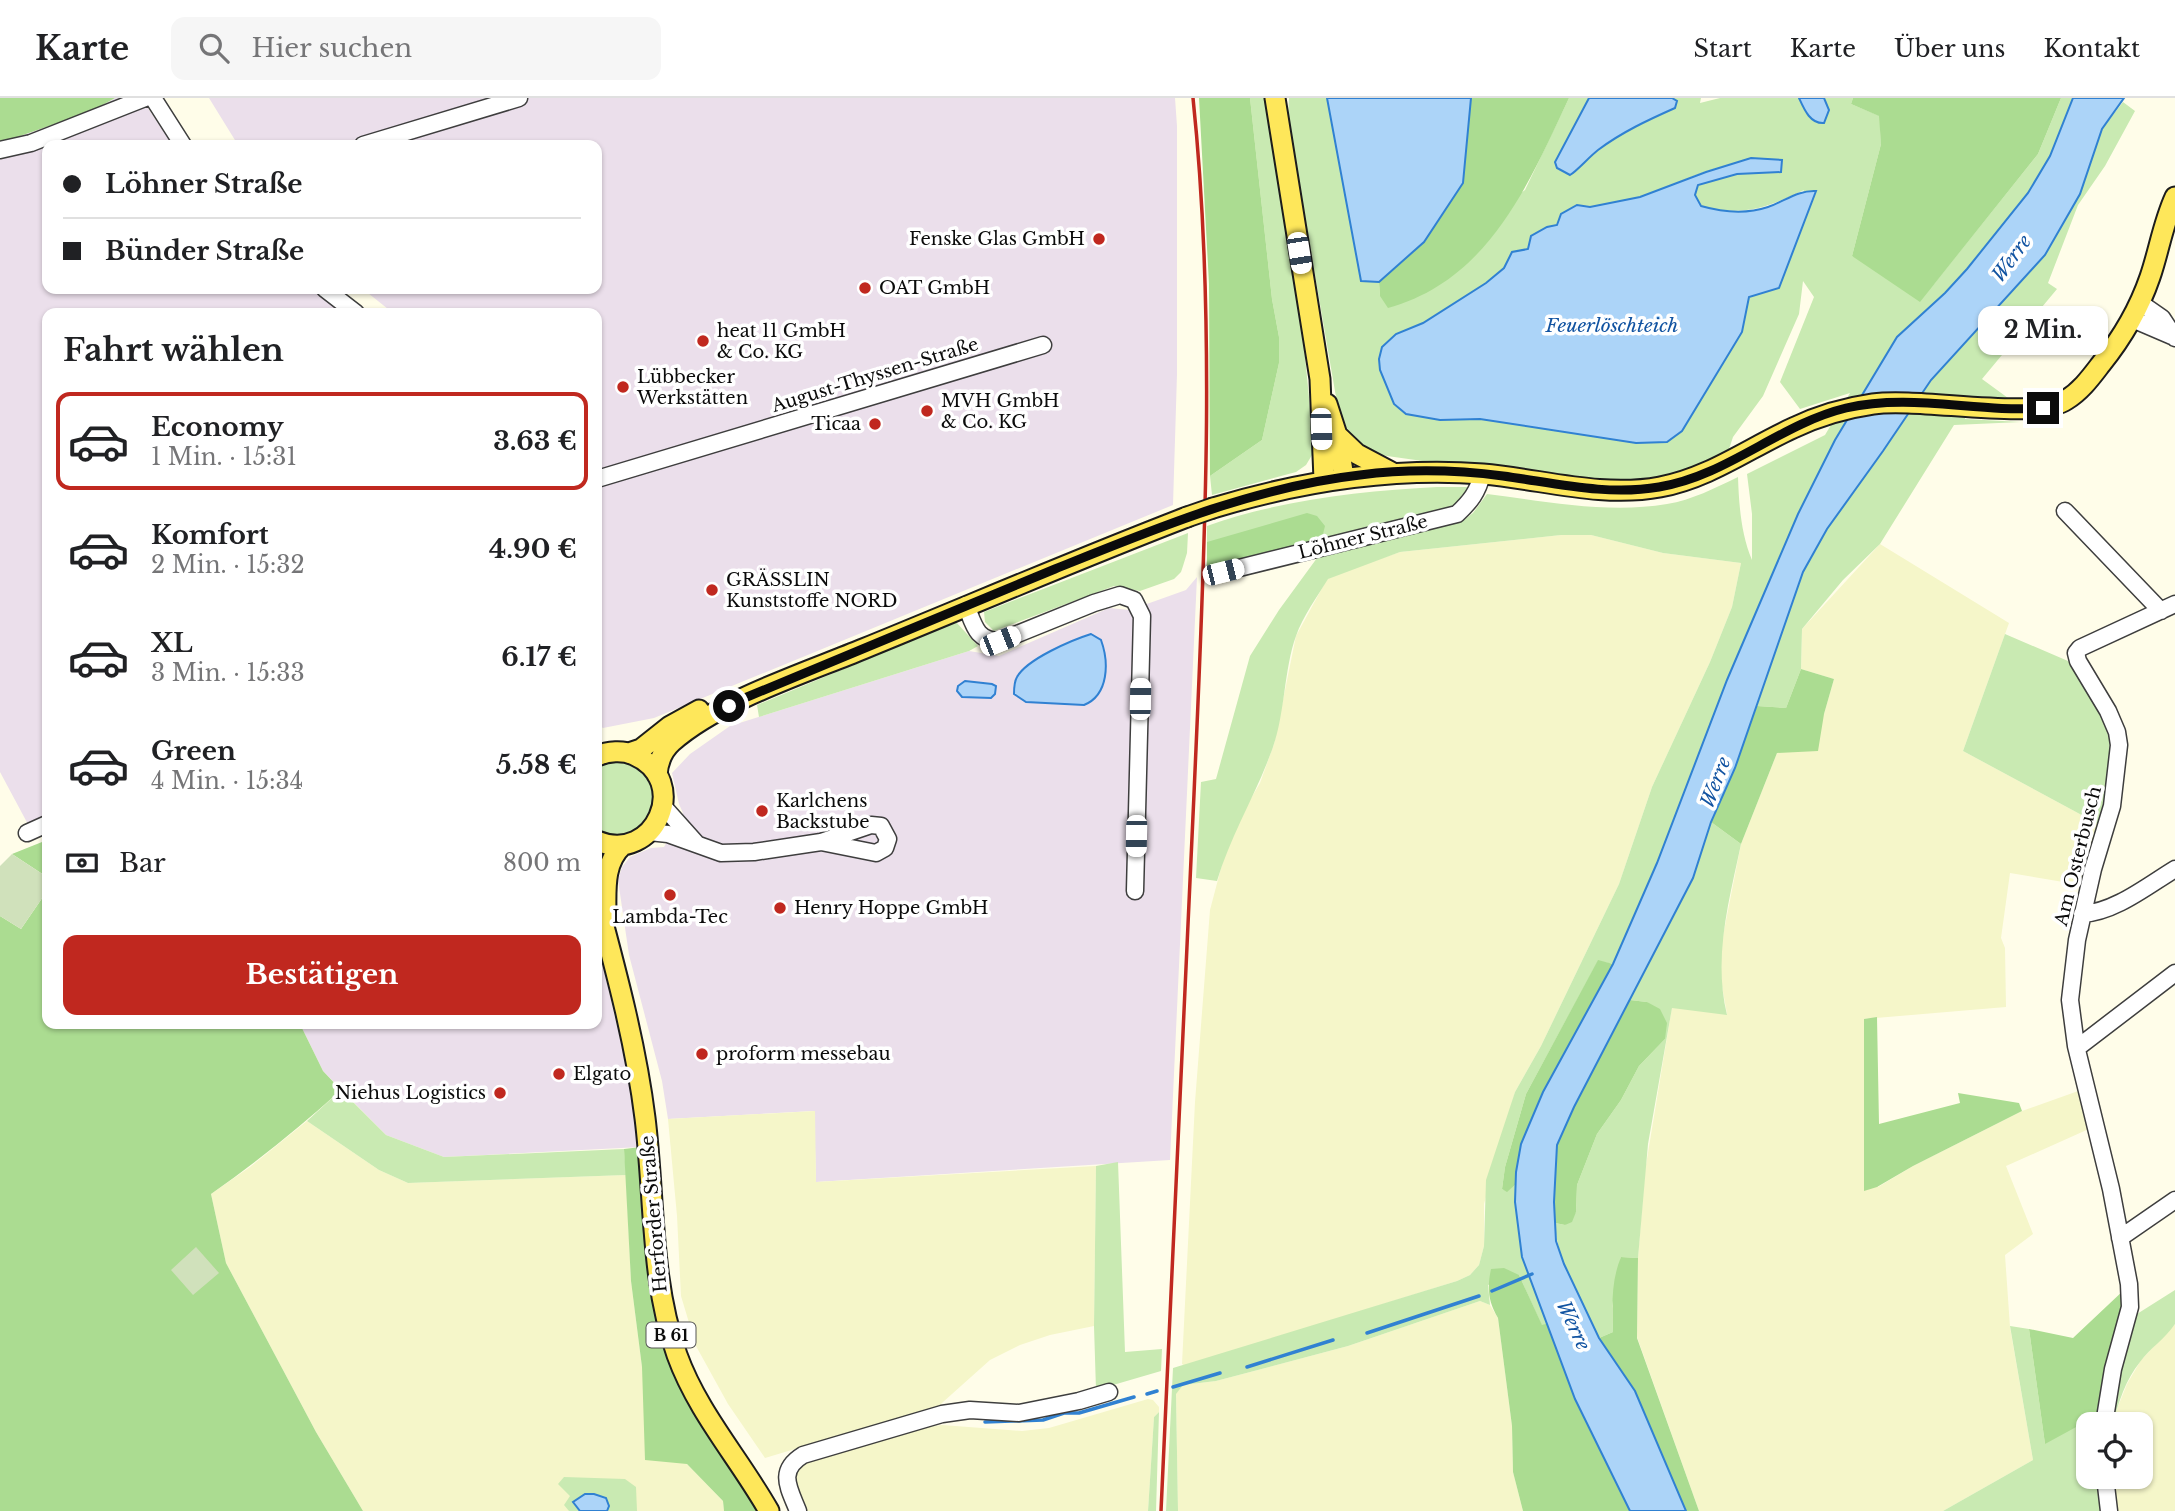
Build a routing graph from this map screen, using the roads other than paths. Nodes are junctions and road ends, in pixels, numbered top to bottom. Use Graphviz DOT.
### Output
graph roads {
  1 [pos="145,98"];
  2 [pos="153,98"];
  3 [pos="519,98"];
  4 [pos="1275,98"];
  5 [pos="180,140"];
  6 [pos="380,140"];
  7 [pos="0,150"];
  8 [pos="2175,197"];
  9 [pos="331,294"];
  10 [pos="349,308"];
  11 [pos="2136,311"];
  12 [pos="2175,337"];
  13 [pos="1043,345"];
  14 [pos="1320,379"];
  15 [pos="1338,435"];
  16 [pos="1392,472"];
  17 [pos="1482,474"];
  18 [pos="602,477"];
  19 [pos="1334,478"];
  20 [pos="2065,511"];
  21 [pos="1223,572"];
  22 [pos="966,605"];
  23 [pos="2168,608"];
  24 [pos="747,697"];
  25 [pos="629,753"];
  26 [pos="602,755"];
  27 [pos="657,775"];
  28 [pos="663,806"];
  29 [pos="42,826"];
  30 [pos="649,832"];
  31 [pos="27,833"];
  32 [pos="602,842"];
  33 [pos="821,842"];
  34 [pos="623,845"];
  35 [pos="699,846"];
  36 [pos="2175,869"];
  37 [pos="1135,891"];
  38 [pos="2082,914"];
  39 [pos="602,919"];
  40 [pos="606,935"];
  41 [pos="2175,973"];
  42 [pos="2076,1046"];
  43 [pos="2175,1200"];
  44 [pos="2120,1238"];
  45 [pos="1109,1392"];
  46 [pos="2106,1412"];
  47 [pos="2106,1489"];
  48 [pos="769,1511"];
  49 [pos="798,1511"];
  50 [pos="2109,1511"];
  1 -- 7 [label="street"];
  2 -- 5 [label="street"];
  3 -- 6 [label="street"];
  4 -- 14 [label="main road"];
  8 -- 11 [label="main road"];
  9 -- 10 [label="street"];
  11 -- 12 [label="street"];
  11 -- 17 [label="main road"];
  13 -- 18 [label="street, August-Thyssen-Straße"];
  14 -- 15 [label="main road"];
  14 -- 19 [label="main road"];
  15 -- 16 [label="main road"];
  15 -- 19 [label="main road"];
  16 -- 17 [label="main road"];
  16 -- 19 [label="main road"];
  17 -- 21 [label="street, Löhner Straße"];
  19 -- 22 [label="main road, bridge"];
  20 -- 23 [label="street, Am Osterbusch"];
  22 -- 24 [label="main road"];
  22 -- 37 [label="street"];
  23 -- 38 [label="street, Am Osterbusch"];
  24 -- 25 [label="main road"];
  24 -- 27 [label="main road"];
  25 -- 26 [label="main road"];
  25 -- 27 [label="main road"];
  27 -- 28 [label="main road"];
  28 -- 30 [label="main road"];
  28 -- 35 [label="street"];
  29 -- 31 [label="street"];
  30 -- 34 [label="main road"];
  30 -- 35 [label="street"];
  32 -- 34 [label="main road"];
  33 -- 35 [label="street"];
  34 -- 40 [label="main road, Herforder Straße / B 61"];
  36 -- 38 [label="street"];
  38 -- 42 [label="street, Am Osterbusch"];
  39 -- 40 [label="main road, Herforder Straße / B 61"];
  40 -- 48 [label="main road, Herforder Straße / B 61"];
  41 -- 42 [label="street"];
  42 -- 44 [label="street, Am Osterbusch"];
  43 -- 44 [label="street"];
  44 -- 46 [label="street, Am Osterbusch"];
  45 -- 49 [label="street"];
  47 -- 50 [label="street"];
}
